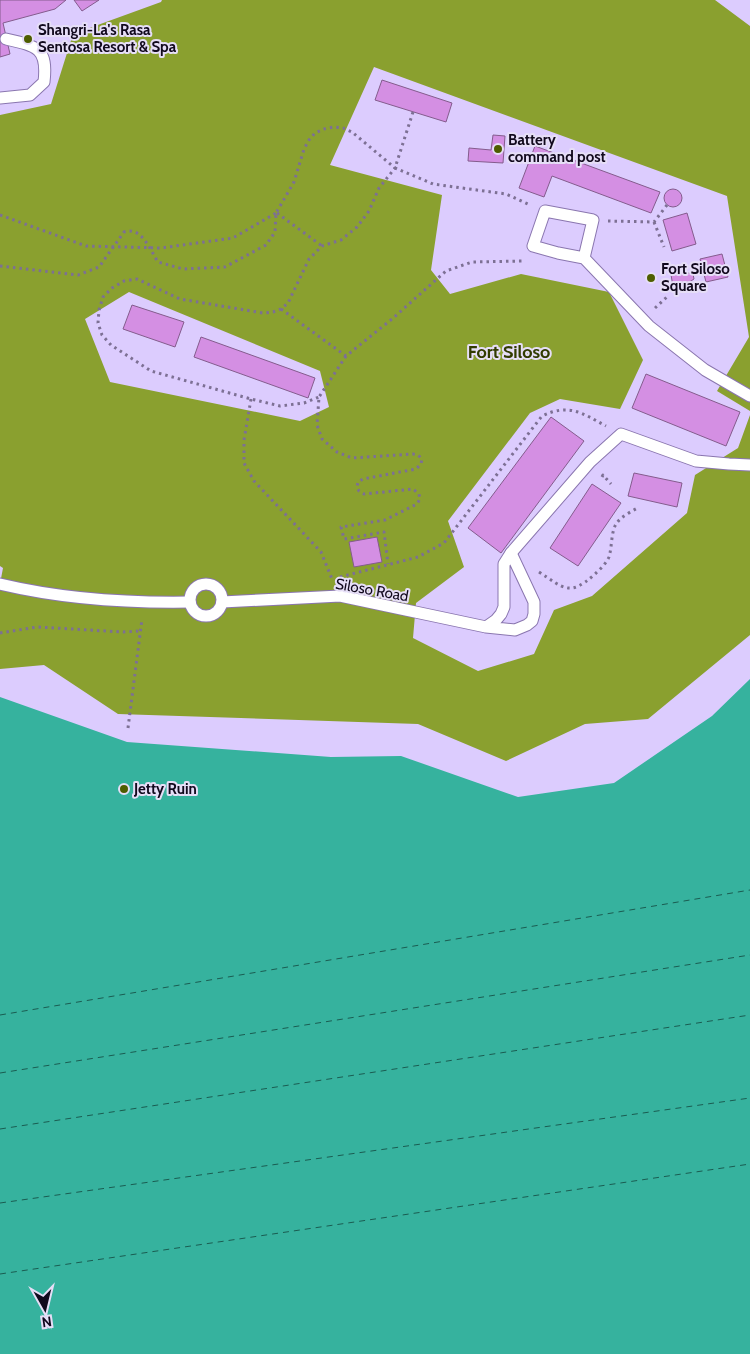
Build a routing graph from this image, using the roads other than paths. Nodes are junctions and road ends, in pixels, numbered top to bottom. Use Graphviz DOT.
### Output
graph roads {
  1 [pos="6,39"];
  2 [pos="0,98"];
  3 [pos="584,258"];
  4 [pos="750,396"];
  5 [pos="750,465"];
  6 [pos="511,552"];
  7 [pos="0,584"];
  8 [pos="190,602"];
  9 [pos="222,602"];
  10 [pos="486,627"];
  1 -- 2 [label="lane"];
  3 -- 3 [label="lane"];
  3 -- 4 [label="lane"];
  5 -- 6 [label="lane"];
  6 -- 10 [label="lane"];
  6 -- 10 [label="lane, Siloso Road"];
  7 -- 8 [label="lane"];
  8 -- 9 [label="lane"];
  8 -- 9 [label="lane"];
  9 -- 10 [label="lane, Siloso Road"];
}
